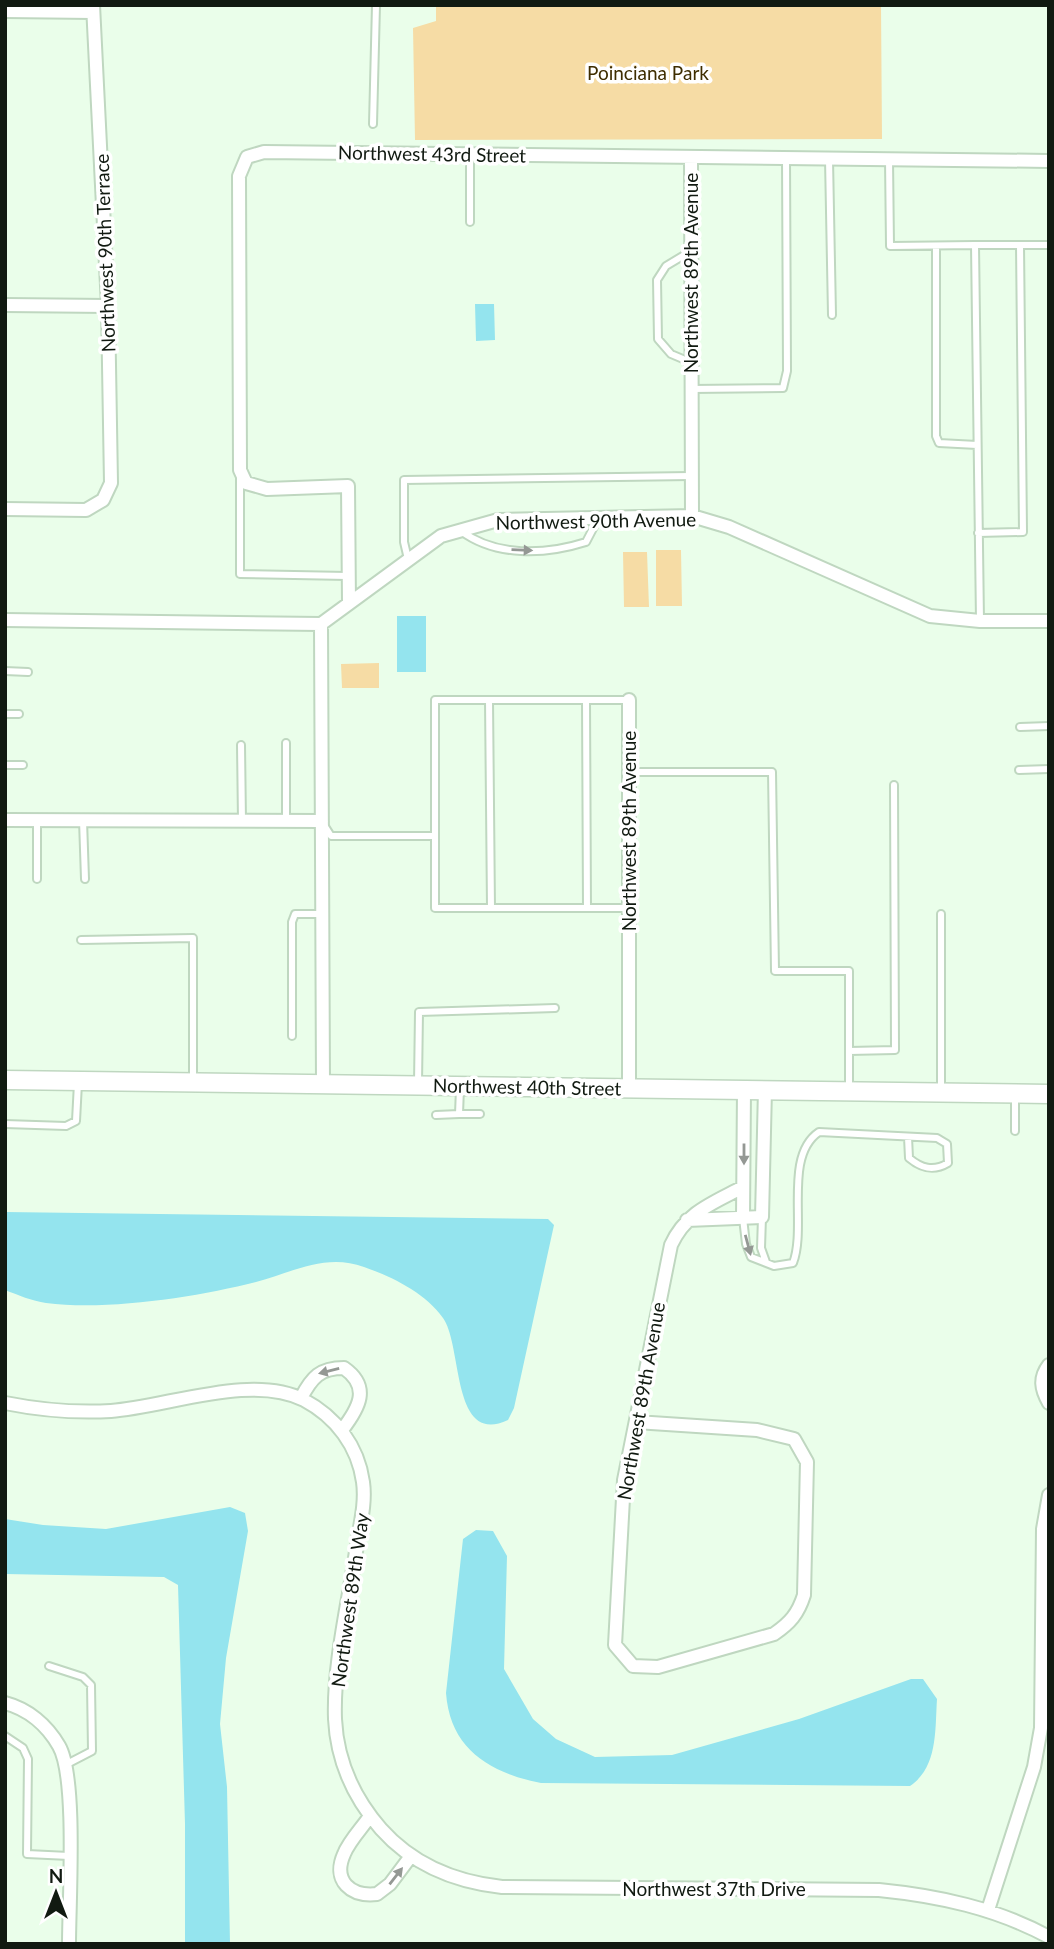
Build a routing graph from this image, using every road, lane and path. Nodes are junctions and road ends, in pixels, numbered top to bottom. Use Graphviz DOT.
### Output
graph roads {
  1 [pos="376,5"];
  2 [pos="93,8"];
  3 [pos="5,10"];
  4 [pos="373,124"];
  5 [pos="470,154"];
  6 [pos="691,157"];
  7 [pos="786,158"];
  8 [pos="829,159"];
  9 [pos="890,159"];
  10 [pos="1049,161"];
  11 [pos="470,222"];
  12 [pos="975,245"];
  13 [pos="1020,245"];
  14 [pos="1049,245"];
  15 [pos="936,246"];
  16 [pos="691,251"];
  17 [pos="5,305"];
  18 [pos="108,306"];
  19 [pos="832,315"];
  20 [pos="691,362"];
  21 [pos="691,389"];
  22 [pos="978,445"];
  23 [pos="240,470"];
  24 [pos="691,476"];
  25 [pos="5,509"];
  26 [pos="692,516"];
  27 [pos="598,518"];
  28 [pos="460,530"];
  29 [pos="978,533"];
  30 [pos="408,559"];
  31 [pos="349,576"];
  32 [pos="349,603"];
  33 [pos="5,620"];
  34 [pos="979,621"];
  35 [pos="1049,621"];
  36 [pos="321,624"];
  37 [pos="5,671"];
  38 [pos="28,672"];
  39 [pos="489,700"];
  40 [pos="586,700"];
  41 [pos="629,700"];
  42 [pos="5,714"];
  43 [pos="19,714"];
  44 [pos="1049,726"];
  45 [pos="1020,727"];
  46 [pos="286,743"];
  47 [pos="242,745"];
  48 [pos="5,765"];
  49 [pos="23,765"];
  50 [pos="1049,769"];
  51 [pos="1019,770"];
  52 [pos="629,772"];
  53 [pos="894,785"];
  54 [pos="5,820"];
  55 [pos="37,820"];
  56 [pos="83,820"];
  57 [pos="242,821"];
  58 [pos="286,821"];
  59 [pos="322,821"];
  60 [pos="435,836"];
  61 [pos="37,879"];
  62 [pos="85,880"];
  63 [pos="491,908"];
  64 [pos="587,908"];
  65 [pos="629,908"];
  66 [pos="322,914"];
  67 [pos="941,914"];
  68 [pos="81,940"];
  69 [pos="555,1008"];
  70 [pos="292,1036"];
  71 [pos="849,1051"];
  72 [pos="5,1080"];
  73 [pos="78,1081"];
  74 [pos="193,1083"];
  75 [pos="323,1084"];
  76 [pos="418,1086"];
  77 [pos="460,1086"];
  78 [pos="629,1088"];
  79 [pos="744,1089"];
  80 [pos="765,1089"];
  81 [pos="849,1091"];
  82 [pos="941,1093"];
  83 [pos="1015,1094"];
  84 [pos="1049,1094"];
  85 [pos="460,1114"];
  86 [pos="480,1114"];
  87 [pos="436,1115"];
  88 [pos="5,1124"];
  89 [pos="1016,1131"];
  90 [pos="908,1137"];
  91 [pos="743,1187"];
  92 [pos="762,1217"];
  93 [pos="743,1218"];
  94 [pos="687,1220"];
  95 [pos="765,1262"];
  96 [pos="1049,1365"];
  97 [pos="301,1398"];
  98 [pos="5,1403"];
  99 [pos="1049,1403"];
  100 [pos="636,1422"];
  101 [pos="342,1430"];
  102 [pos="1049,1495"];
  103 [pos="50,1666"];
  104 [pos="5,1703"];
  105 [pos="5,1736"];
  106 [pos="65,1765"];
  107 [pos="370,1816"];
  108 [pos="386,1835"];
  109 [pos="69,1856"];
  110 [pos="411,1856"];
  111 [pos="988,1910"];
  112 [pos="1049,1937"];
  113 [pos="69,1944"];
  1 -- 4 [label="lane"];
  2 -- 3 [label="street"];
  2 -- 18 [label="street, Northwest 90th Terrace"];
  5 -- 6 [label="street, Northwest 43rd Street"];
  5 -- 11 [label="lane"];
  5 -- 23 [label="street, Northwest 43rd Street"];
  6 -- 7 [label="street, Northwest 43rd Street"];
  6 -- 16 [label="street, Northwest 89th Avenue"];
  7 -- 8 [label="street, Northwest 43rd Street"];
  7 -- 21 [label="lane"];
  8 -- 9 [label="street, Northwest 43rd Street"];
  8 -- 19 [label="lane"];
  9 -- 10 [label="street, Northwest 43rd Street"];
  9 -- 15 [label="lane"];
  12 -- 13 [label="lane"];
  12 -- 15 [label="lane"];
  12 -- 22 [label="lane"];
  13 -- 14 [label="lane"];
  13 -- 29 [label="lane"];
  15 -- 22 [label="lane"];
  16 -- 20 [label="street, Northwest 89th Avenue"];
  16 -- 20 [label="lane"];
  17 -- 18 [label="street"];
  18 -- 25 [label="street, Northwest 90th Terrace"];
  20 -- 21 [label="street, Northwest 89th Avenue"];
  21 -- 24 [label="street, Northwest 89th Avenue"];
  22 -- 29 [label="lane"];
  23 -- 31 [label="street"];
  23 -- 31 [label="lane"];
  24 -- 26 [label="street, Northwest 89th Avenue"];
  24 -- 30 [label="lane"];
  26 -- 27 [label="street, Northwest 90th Avenue"];
  26 -- 34 [label="street, Northwest 90th Avenue"];
  27 -- 28 [label="street, Northwest 90th Avenue"];
  28 -- 27 [label="lane, one-way"];
  28 -- 30 [label="street, Northwest 90th Avenue"];
  29 -- 34 [label="lane"];
  30 -- 32 [label="street, Northwest 90th Avenue"];
  31 -- 32 [label="street"];
  32 -- 36 [label="street, Northwest 90th Avenue"];
  33 -- 36 [label="street"];
  34 -- 35 [label="street, Northwest 90th Avenue"];
  36 -- 59 [label="street"];
  37 -- 38 [label="lane"];
  39 -- 40 [label="lane"];
  39 -- 60 [label="lane"];
  39 -- 63 [label="lane"];
  40 -- 41 [label="lane"];
  40 -- 64 [label="lane"];
  41 -- 52 [label="street, Northwest 89th Avenue"];
  42 -- 43 [label="lane"];
  44 -- 45 [label="lane"];
  46 -- 58 [label="lane"];
  47 -- 57 [label="lane"];
  48 -- 49 [label="lane"];
  50 -- 51 [label="lane"];
  52 -- 65 [label="street, Northwest 89th Avenue"];
  52 -- 71 [label="lane"];
  53 -- 71 [label="lane"];
  54 -- 55 [label="street"];
  55 -- 56 [label="street"];
  55 -- 61 [label="lane"];
  56 -- 57 [label="street"];
  56 -- 62 [label="lane"];
  57 -- 58 [label="street"];
  58 -- 59 [label="street"];
  59 -- 60 [label="lane"];
  59 -- 66 [label="street"];
  60 -- 63 [label="lane"];
  63 -- 64 [label="lane"];
  64 -- 65 [label="lane"];
  65 -- 78 [label="street, Northwest 89th Avenue"];
  66 -- 70 [label="lane"];
  66 -- 75 [label="street"];
  67 -- 82 [label="lane"];
  68 -- 74 [label="lane"];
  69 -- 76 [label="lane"];
  71 -- 81 [label="lane"];
  72 -- 73 [label="street, Northwest 40th Street"];
  73 -- 74 [label="street, Northwest 40th Street"];
  73 -- 88 [label="lane"];
  74 -- 75 [label="street, Northwest 40th Street"];
  75 -- 76 [label="street, Northwest 40th Street"];
  76 -- 77 [label="street, Northwest 40th Street"];
  77 -- 78 [label="street, Northwest 40th Street"];
  77 -- 85 [label="lane"];
  78 -- 79 [label="street, Northwest 40th Street"];
  79 -- 80 [label="street, Northwest 40th Street"];
  79 -- 91 [label="street, one-way"];
  80 -- 81 [label="street, Northwest 40th Street"];
  80 -- 92 [label="street"];
  81 -- 82 [label="street, Northwest 40th Street"];
  82 -- 83 [label="street, Northwest 40th Street"];
  83 -- 84 [label="street, Northwest 40th Street"];
  83 -- 89 [label="lane"];
  85 -- 86 [label="lane"];
  85 -- 87 [label="lane"];
  90 -- 90 [label="lane"];
  90 -- 95 [label="lane"];
  91 -- 93 [label="street"];
  91 -- 94 [label="street, Northwest 89th Avenue"];
  92 -- 93 [label="street"];
  92 -- 95 [label="lane"];
  93 -- 94 [label="street"];
  93 -- 95 [label="lane, one-way"];
  94 -- 100 [label="street, Northwest 89th Avenue"];
  96 -- 99 [label="street"];
  97 -- 98 [label="street, Northwest 89th Way"];
  97 -- 101 [label="street, Northwest 89th Way"];
  101 -- 97 [label="street, one-way"];
  100 -- 100 [label="street, Northwest 89th Avenue"];
  101 -- 107 [label="street, Northwest 89th Way"];
  102 -- 111 [label="street"];
  103 -- 106 [label="lane"];
  104 -- 106 [label="street"];
  105 -- 109 [label="lane"];
  106 -- 109 [label="street"];
  107 -- 108 [label="street, Northwest 89th Way"];
  107 -- 110 [label="street, one-way"];
  108 -- 110 [label="street, Northwest 37th Drive"];
  109 -- 113 [label="street"];
  110 -- 111 [label="street, Northwest 37th Drive"];
  111 -- 112 [label="street, Northwest 37th Drive"];
}
